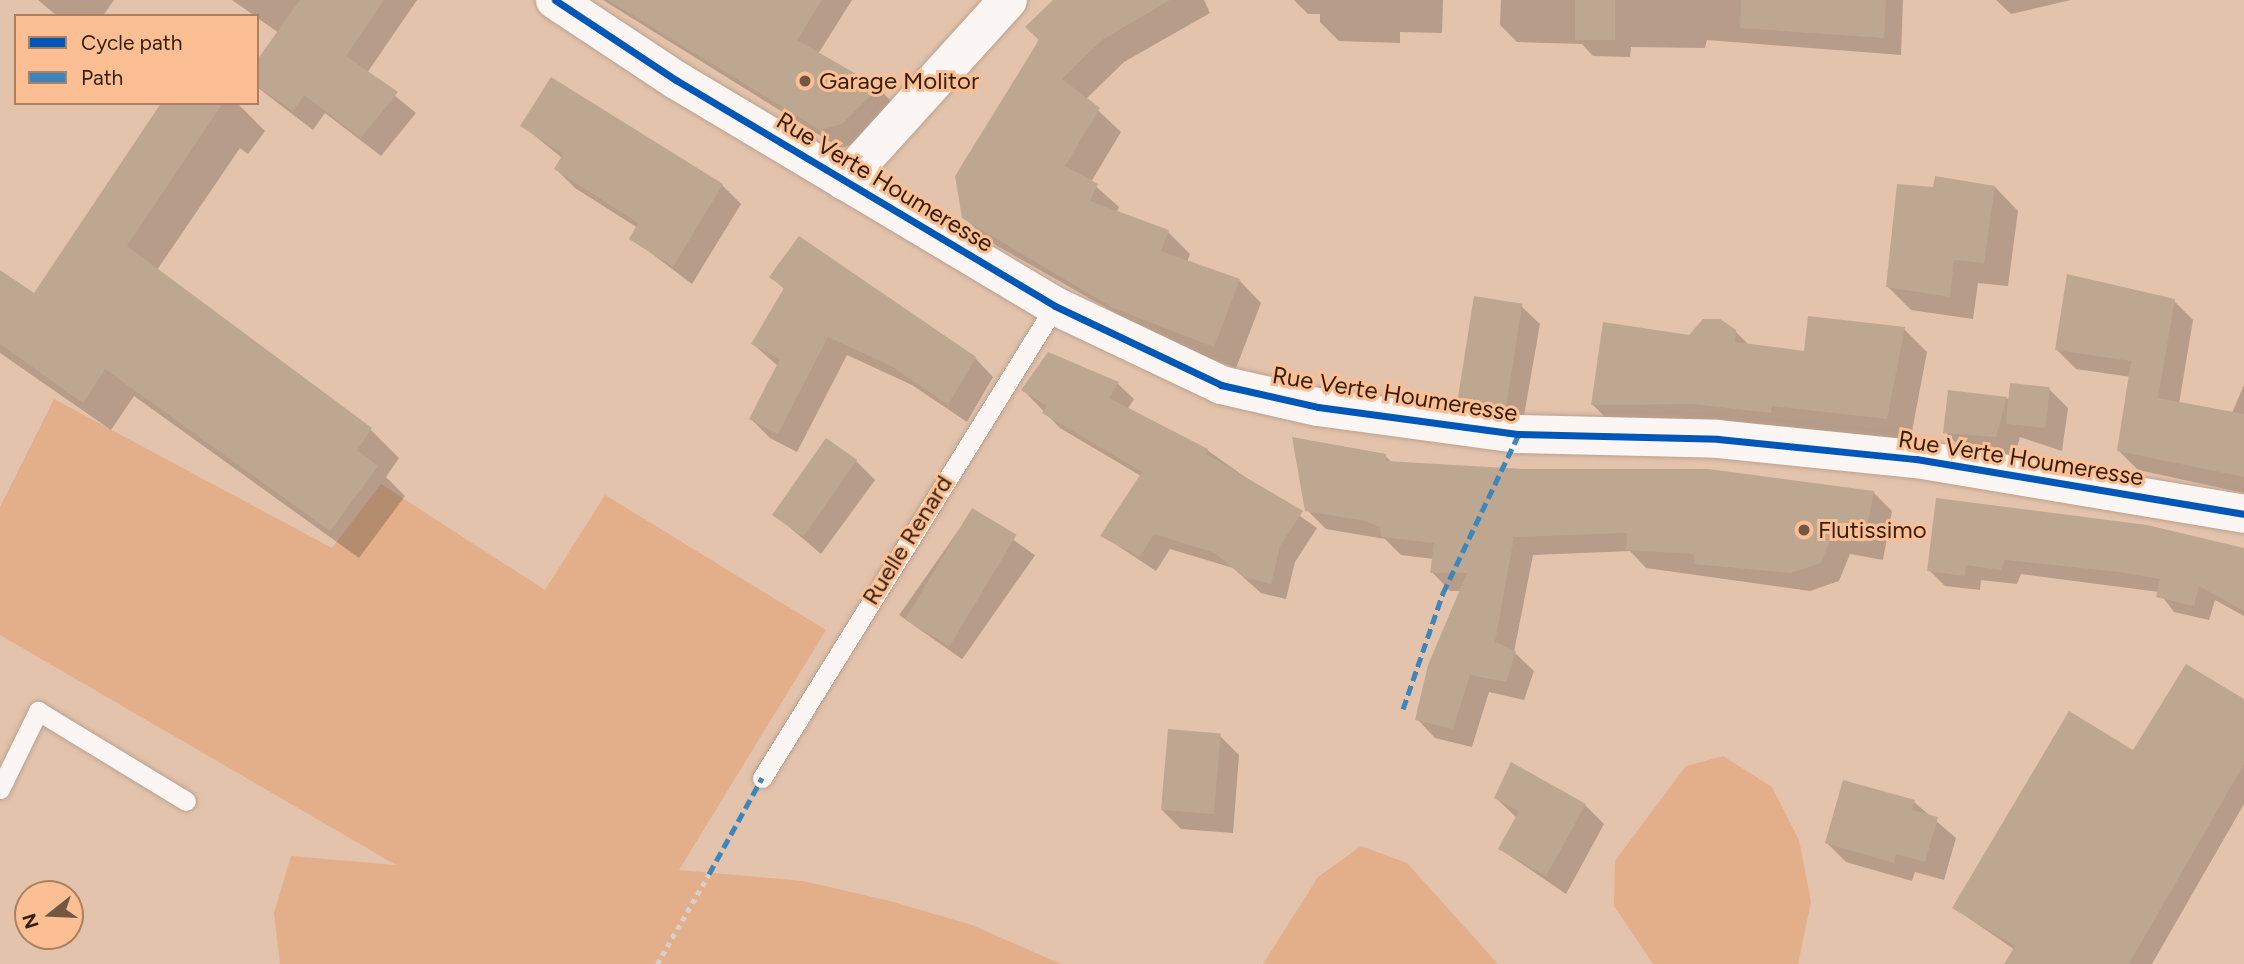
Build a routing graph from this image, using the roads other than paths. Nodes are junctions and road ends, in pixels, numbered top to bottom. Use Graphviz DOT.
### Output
graph roads {
  1 [pos="555,0"];
  2 [pos="1008,0"];
  3 [pos="844,181"];
  4 [pos="1055,306"];
  5 [pos="2244,514"];
  6 [pos="762,778"];
  7 [pos="0,789"];
  8 [pos="186,801"];
  1 -- 3 [label="street, Rue Verte Houmeresse"];
  2 -- 3 [label="street"];
  3 -- 4 [label="street, Rue Verte Houmeresse"];
  4 -- 5 [label="street, Rue Verte Houmeresse"];
  4 -- 6 [label="lane, Ruelle Renard"];
  7 -- 8 [label="lane"];
}
